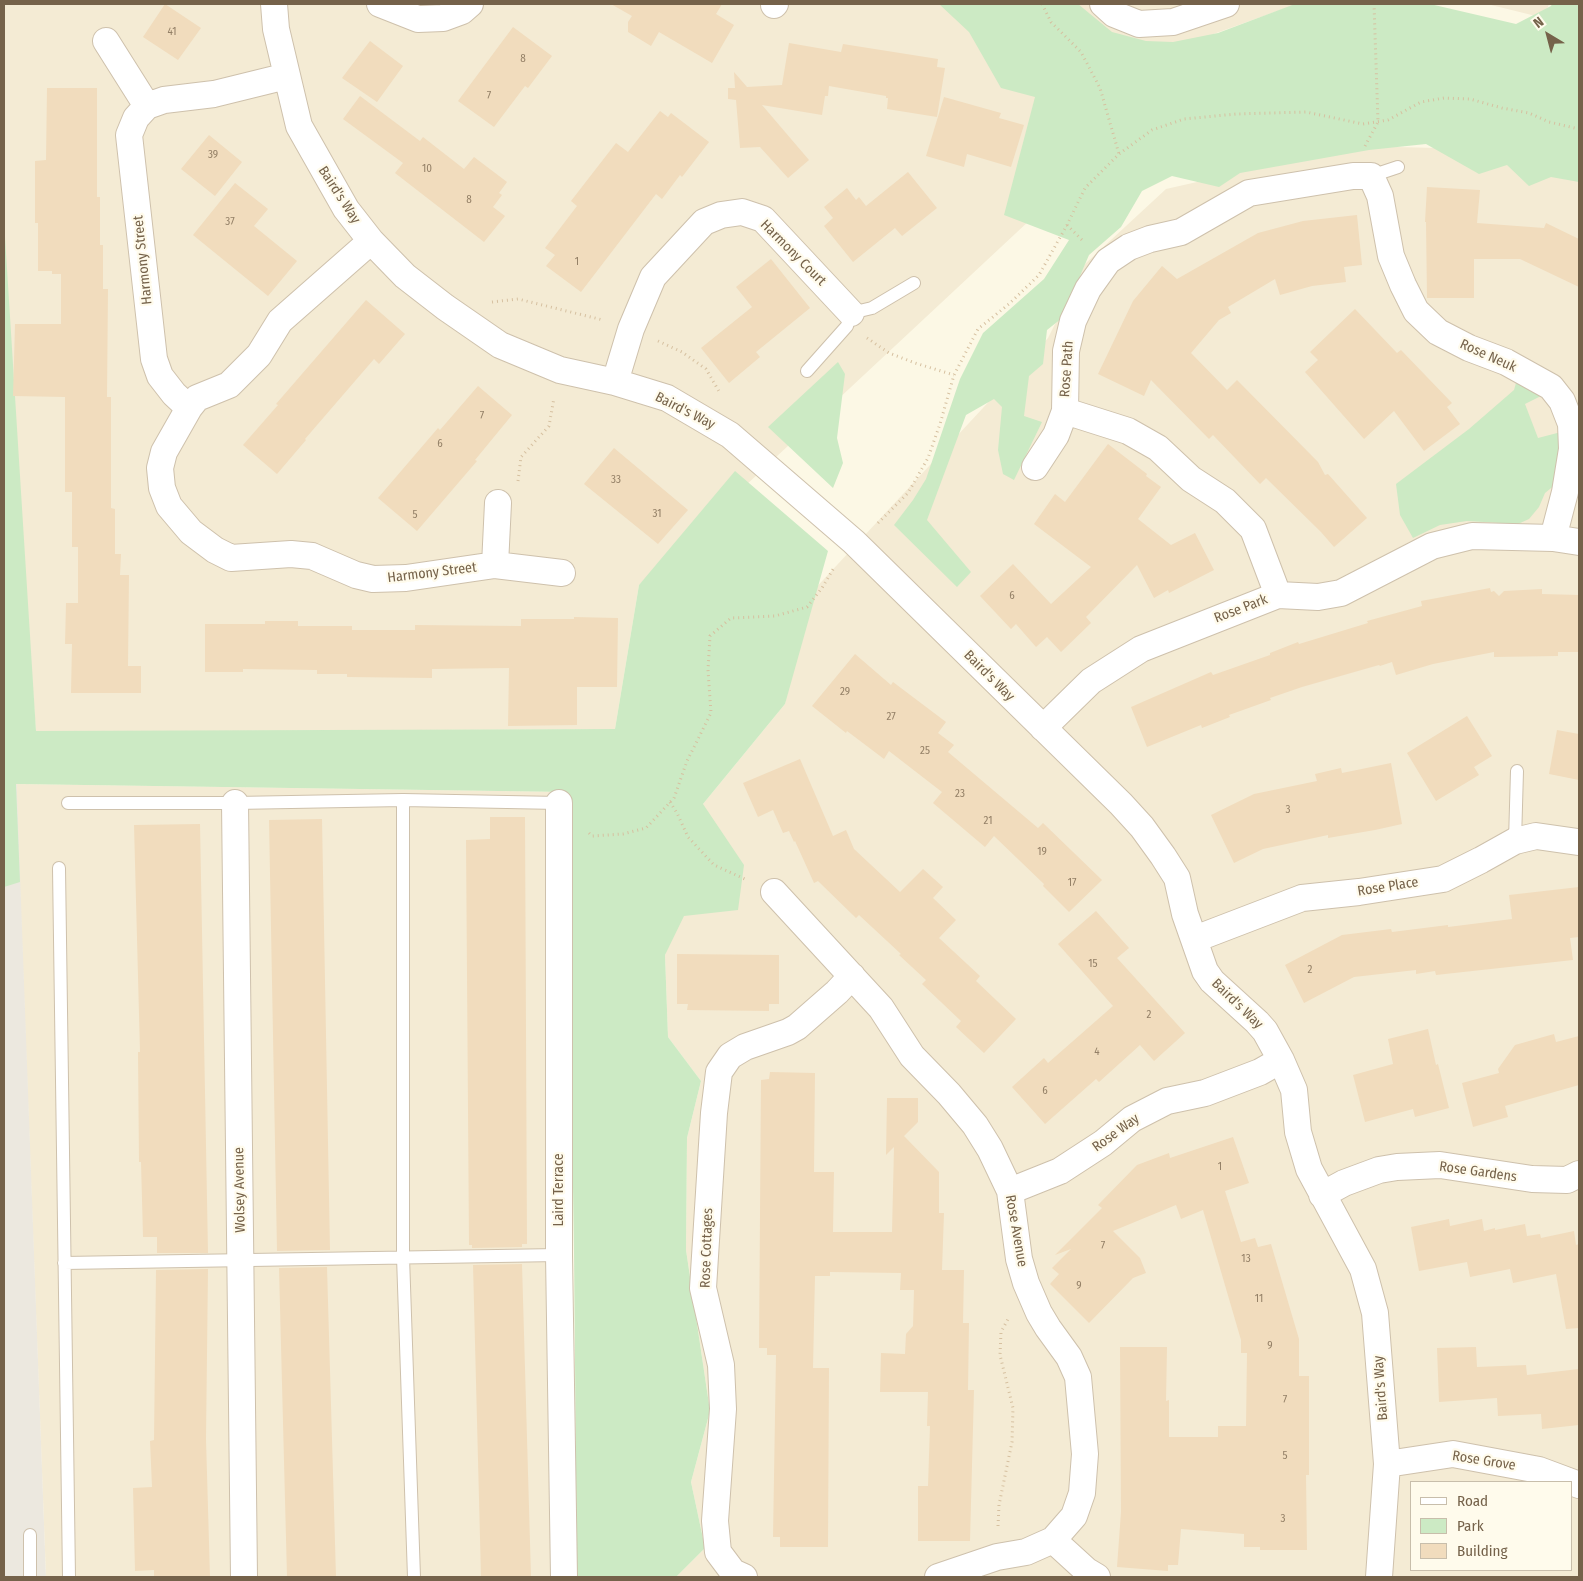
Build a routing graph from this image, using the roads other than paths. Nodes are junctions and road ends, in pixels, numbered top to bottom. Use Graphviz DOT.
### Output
graph roads {
  1 [pos="274,4"];
  2 [pos="380,4"];
  3 [pos="470,4"];
  4 [pos="1103,4"];
  5 [pos="1226,4"];
  6 [pos="106,41"];
  7 [pos="287,76"];
  8 [pos="146,106"];
  9 [pos="1398,167"];
  10 [pos="1371,176"];
  11 [pos="370,241"];
  12 [pos="914,283"];
  13 [pos="849,320"];
  14 [pos="808,371"];
  15 [pos="615,382"];
  16 [pos="188,408"];
  17 [pos="1065,411"];
  18 [pos="1035,467"];
  19 [pos="498,503"];
  20 [pos="1553,538"];
  21 [pos="1579,542"];
  22 [pos="495,565"];
  23 [pos="562,573"];
  24 [pos="1278,595"];
  25 [pos="1042,728"];
  26 [pos="1517,771"];
  27 [pos="403,800"];
  28 [pos="68,803"];
  29 [pos="235,803"];
  30 [pos="558,803"];
  31 [pos="1515,841"];
  32 [pos="1578,842"];
  33 [pos="59,868"];
  34 [pos="774,892"];
  35 [pos="1195,939"];
  36 [pos="852,976"];
  37 [pos="1281,1060"];
  38 [pos="1579,1174"];
  39 [pos="1010,1191"];
  40 [pos="1322,1195"];
  41 [pos="559,1255"];
  42 [pos="403,1258"];
  43 [pos="241,1260"];
  44 [pos="64,1263"];
  45 [pos="1386,1464"];
  46 [pos="1568,1481"];
  47 [pos="30,1535"];
  48 [pos="1053,1540"];
  49 [pos="30,1577"];
  50 [pos="69,1577"];
  51 [pos="244,1577"];
  52 [pos="414,1577"];
  53 [pos="564,1577"];
  54 [pos="744,1577"];
  55 [pos="938,1577"];
  56 [pos="1096,1577"];
  57 [pos="1379,1577"];
  1 -- 7 [label="street, Baird's Way"];
  2 -- 3 [label="street"];
  4 -- 5 [label="street"];
  6 -- 8 [label="street"];
  7 -- 8 [label="street"];
  7 -- 11 [label="street, Baird's Way"];
  8 -- 16 [label="street, Harmony Street"];
  9 -- 10 [label="lane"];
  10 -- 17 [label="street, Rose Path"];
  10 -- 20 [label="street, Rose Neuk"];
  11 -- 15 [label="street, Baird's Way"];
  11 -- 16 [label="street, Harmony Street"];
  12 -- 13 [label="lane"];
  13 -- 14 [label="lane"];
  13 -- 15 [label="street, Harmony Court"];
  15 -- 25 [label="street, Baird's Way"];
  16 -- 22 [label="street, Harmony Street"];
  17 -- 18 [label="street"];
  17 -- 24 [label="street, Rose Path"];
  19 -- 22 [label="street, Harmony Street"];
  20 -- 21 [label="street, Rose Park"];
  20 -- 24 [label="street, Rose Park"];
  22 -- 23 [label="street, Harmony Street"];
  24 -- 25 [label="street, Rose Park"];
  25 -- 35 [label="street, Baird's Way"];
  26 -- 31 [label="lane"];
  27 -- 29 [label="lane"];
  27 -- 30 [label="lane"];
  27 -- 42 [label="lane"];
  28 -- 29 [label="lane"];
  29 -- 43 [label="street, Wolsey Avenue"];
  30 -- 41 [label="street, Laird Terrace"];
  31 -- 32 [label="street, Rose Place"];
  31 -- 35 [label="street, Rose Place"];
  33 -- 44 [label="lane"];
  34 -- 36 [label="street, Rose Avenue"];
  35 -- 37 [label="street, Baird's Way"];
  36 -- 39 [label="street, Rose Avenue"];
  36 -- 54 [label="street, Rose Cottages"];
  37 -- 39 [label="street, Rose Way"];
  37 -- 40 [label="street, Baird's Way"];
  38 -- 40 [label="street, Rose Gardens"];
  39 -- 48 [label="street, Rose Avenue"];
  40 -- 45 [label="street, Baird's Way"];
  41 -- 42 [label="lane"];
  41 -- 53 [label="street, Laird Terrace"];
  42 -- 43 [label="lane"];
  42 -- 52 [label="lane"];
  43 -- 44 [label="lane"];
  43 -- 51 [label="street, Wolsey Avenue"];
  44 -- 50 [label="lane"];
  45 -- 46 [label="street, Rose Grove"];
  45 -- 57 [label="street, Baird's Way"];
  47 -- 49 [label="lane"];
  48 -- 55 [label="street"];
  48 -- 56 [label="street"];
}
